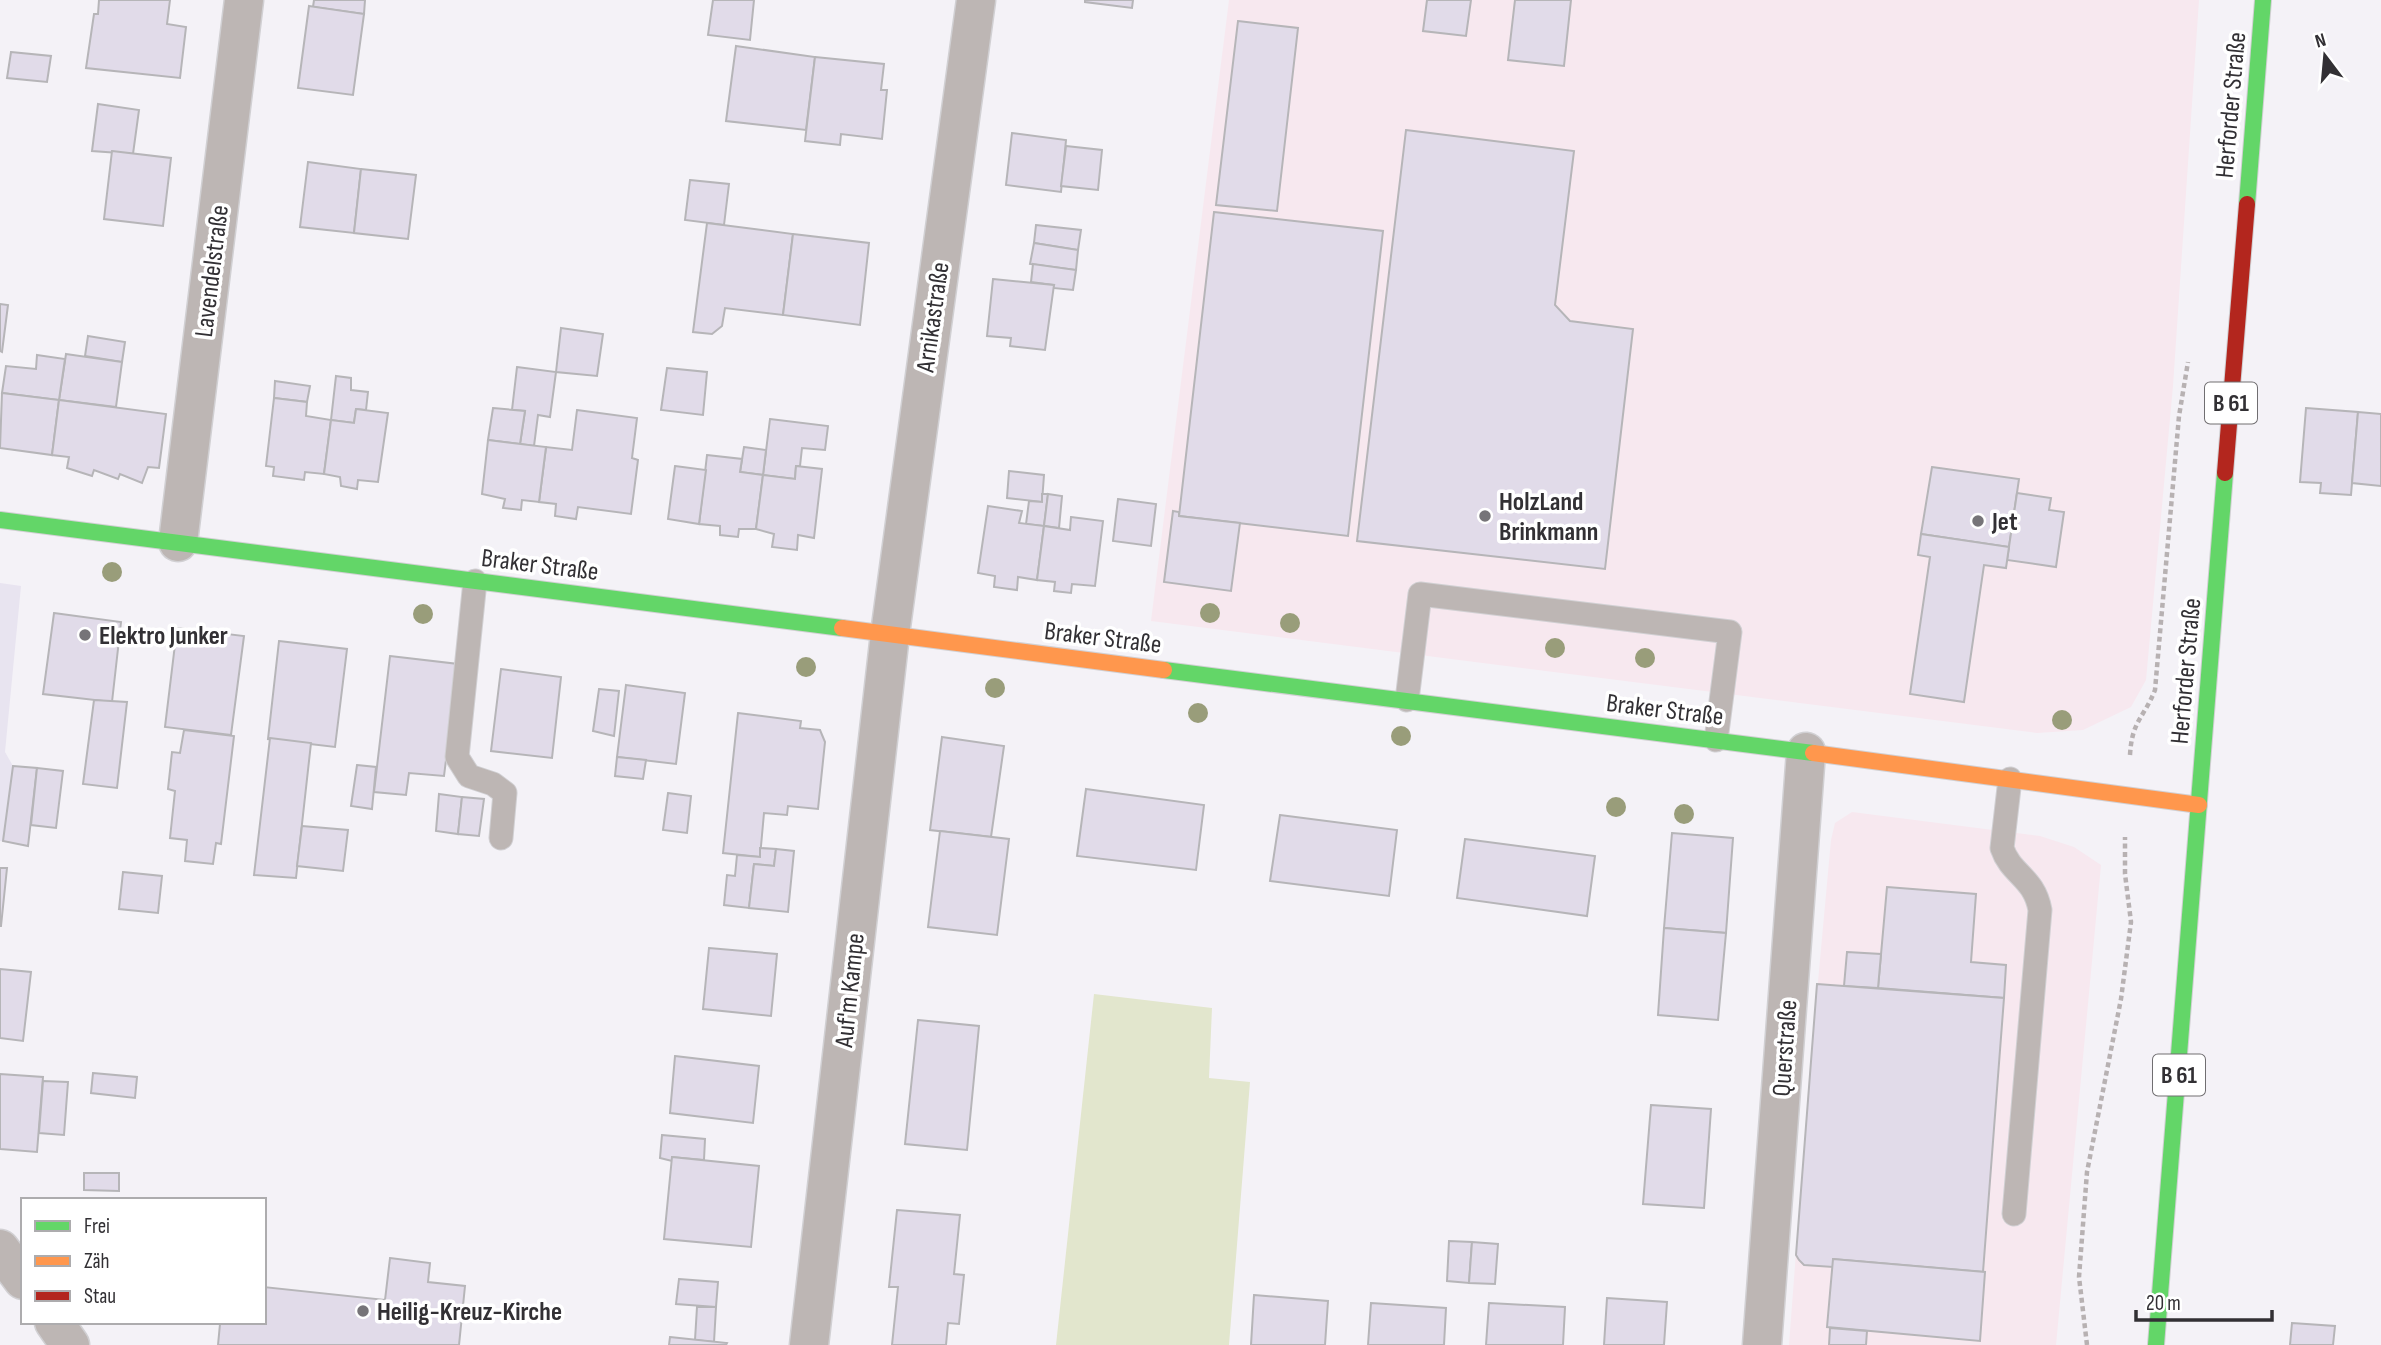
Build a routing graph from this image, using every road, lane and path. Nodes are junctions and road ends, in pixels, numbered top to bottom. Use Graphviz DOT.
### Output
graph roads {
  1 [pos="244,0"];
  2 [pos="976,0"];
  3 [pos="2263,0"];
  4 [pos="2190,353"];
  5 [pos="0,520"];
  6 [pos="178,542"];
  7 [pos="475,581"];
  8 [pos="890,634"];
  9 [pos="1407,700"];
  10 [pos="1716,740"];
  11 [pos="1806,752"];
  12 [pos="2010,779"];
  13 [pos="2128,795"];
  14 [pos="2199,805"];
  15 [pos="501,838"];
  16 [pos="2014,1214"];
  17 [pos="0,1249"];
  18 [pos="21,1277"];
  19 [pos="55,1324"];
  20 [pos="70,1345"];
  21 [pos="809,1345"];
  22 [pos="1762,1345"];
  23 [pos="2087,1345"];
  24 [pos="2156,1345"];
  1 -- 6 [label="street, Lavendelstraße"];
  2 -- 8 [label="street, Arnikastraße"];
  3 -- 14 [label="main road, Herforder Straße / B 61"];
  4 -- 13 [label="path"];
  5 -- 6 [label="main road, Braker Straße"];
  6 -- 7 [label="main road, Braker Straße"];
  7 -- 8 [label="main road, Braker Straße"];
  7 -- 15 [label="lane"];
  8 -- 9 [label="main road, Braker Straße"];
  8 -- 21 [label="street, Auf'm Kampe"];
  9 -- 10 [label="main road, Braker Straße"];
  9 -- 10 [label="lane"];
  10 -- 11 [label="main road, Braker Straße"];
  11 -- 12 [label="main road, Braker Straße"];
  11 -- 22 [label="street, Querstraße"];
  12 -- 13 [label="main road, Braker Straße"];
  12 -- 16 [label="lane"];
  13 -- 14 [label="main road, Braker Straße"];
  13 -- 23 [label="path"];
  14 -- 24 [label="main road, Herforder Straße / B 61"];
  17 -- 18 [label="street"];
  19 -- 20 [label="street"];
}
